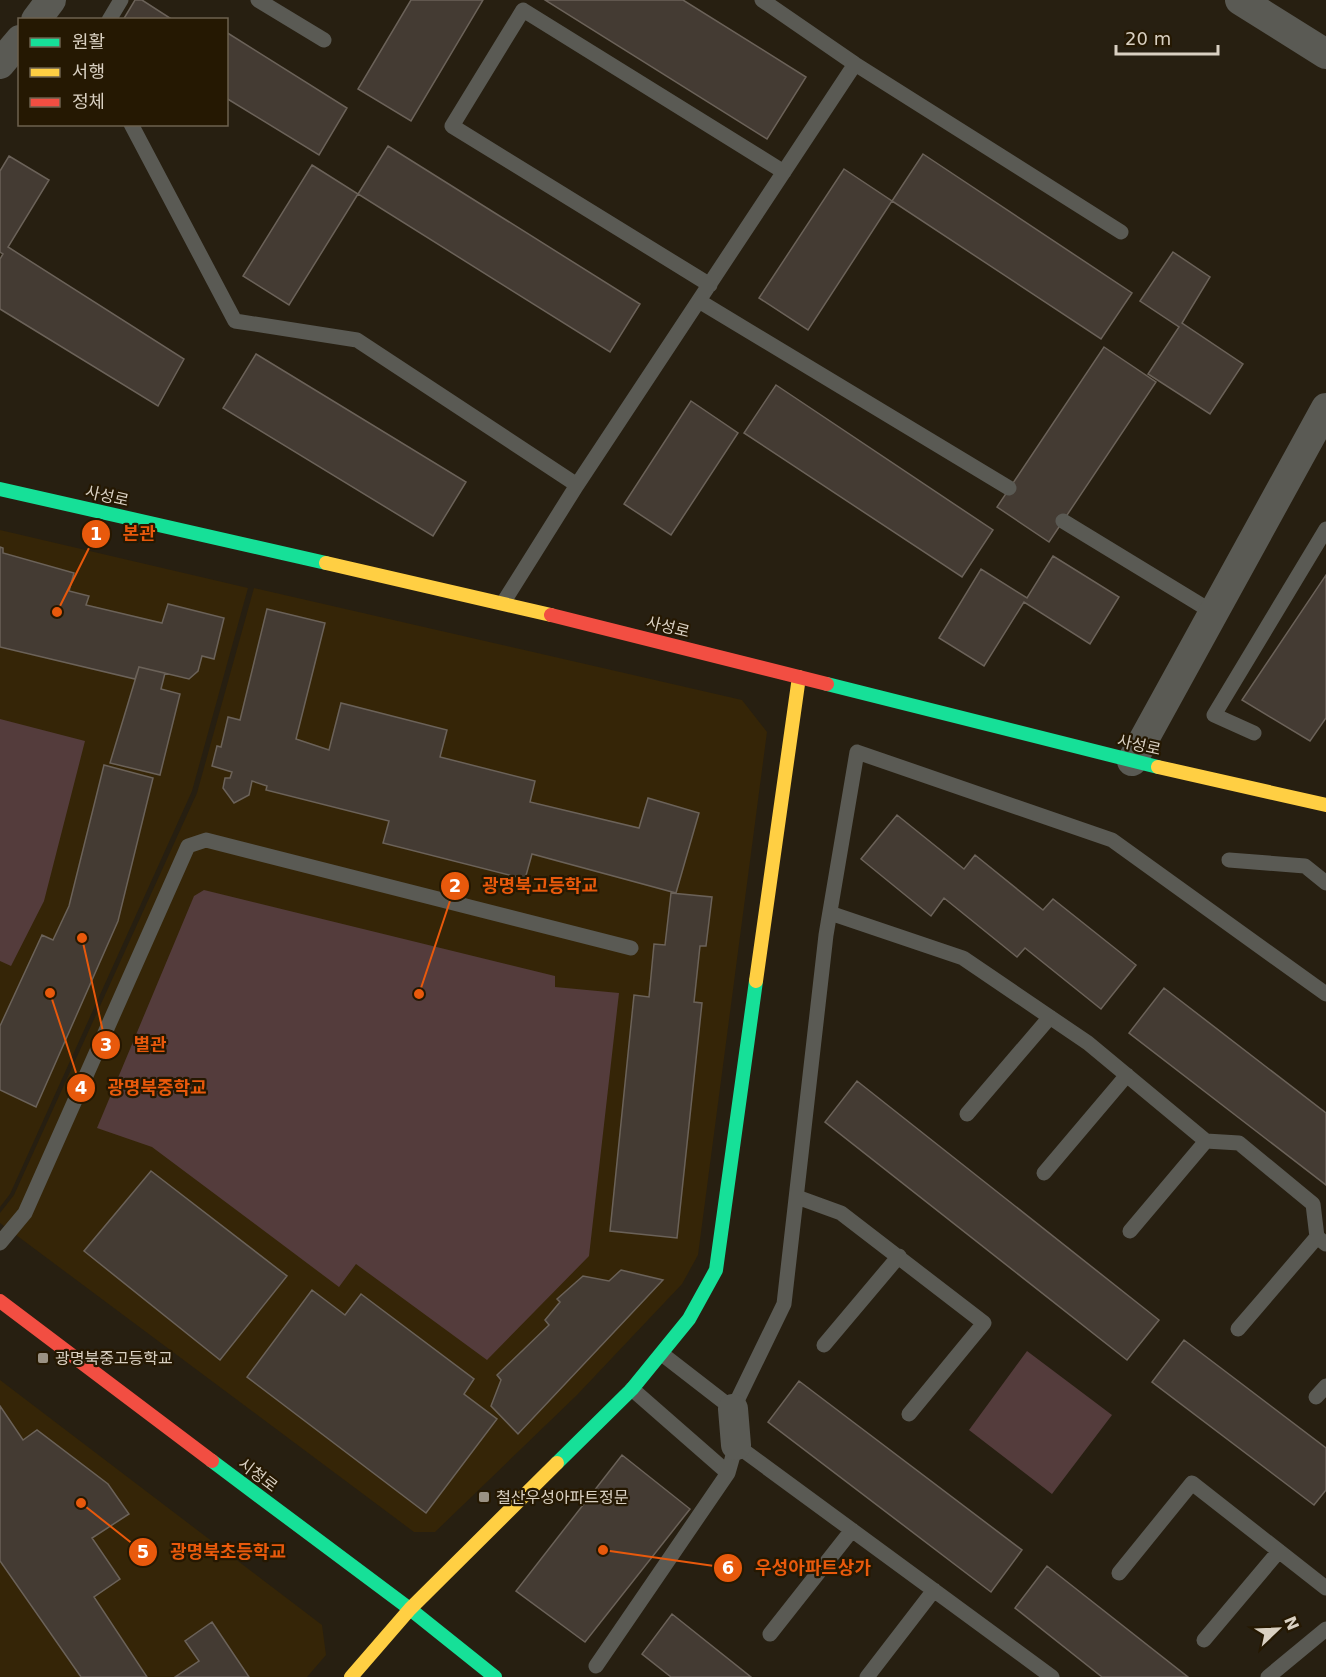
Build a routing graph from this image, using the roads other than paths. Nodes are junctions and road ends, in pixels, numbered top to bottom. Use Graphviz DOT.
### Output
graph roads {
  1 [pos="51,0"];
  2 [pos="121,0"];
  3 [pos="258,0"];
  4 [pos="762,0"];
  5 [pos="1240,0"];
  6 [pos="38,18"];
  7 [pos="110,18"];
  8 [pos="324,40"];
  9 [pos="18,42"];
  10 [pos="1326,54"];
  11 [pos="0,64"];
  12 [pos="855,64"];
  13 [pos="132,126"];
  14 [pos="784,172"];
  15 [pos="1121,232"];
  16 [pos="710,285"];
  17 [pos="699,301"];
  18 [pos="1326,408"];
  19 [pos="577,485"];
  20 [pos="1009,488"];
  21 [pos="0,489"];
  22 [pos="1063,521"];
  23 [pos="1326,529"];
  24 [pos="503,603"];
  25 [pos="1214,613"];
  26 [pos="799,677"];
  27 [pos="1254,733"];
  28 [pos="1132,760"];
  29 [pos="1326,805"];
  30 [pos="1228,860"];
  31 [pos="1326,883"];
  32 [pos="830,912"];
  33 [pos="631,948"];
  34 [pos="1326,994"];
  35 [pos="1050,1017"];
  36 [pos="1127,1075"];
  37 [pos="967,1114"];
  38 [pos="1206,1141"];
  39 [pos="1044,1173"];
  40 [pos="796,1197"];
  41 [pos="1130,1231"];
  42 [pos="1322,1241"];
  43 [pos="0,1243"];
  44 [pos="899,1256"];
  45 [pos="5,1313"];
  46 [pos="1238,1329"];
  47 [pos="824,1345"];
  48 [pos="662,1354"];
  49 [pos="632,1389"];
  50 [pos="733,1409"];
  51 [pos="909,1414"];
  52 [pos="736,1445"];
  53 [pos="728,1473"];
  54 [pos="852,1530"];
  55 [pos="1279,1551"];
  56 [pos="1119,1573"];
  57 [pos="1326,1588"];
  58 [pos="934,1590"];
  59 [pos="410,1609"];
  60 [pos="1326,1629"];
  61 [pos="770,1634"];
  62 [pos="1204,1640"];
  63 [pos="596,1666"];
  64 [pos="1044,1675"];
  65 [pos="351,1677"];
  66 [pos="495,1677"];
  67 [pos="867,1677"];
  68 [pos="1268,1677"];
  1 -- 6 [label="street"];
  2 -- 7 [label="lane"];
  3 -- 8 [label="lane"];
  4 -- 12 [label="lane"];
  5 -- 10 [label="street"];
  9 -- 11 [label="street"];
  12 -- 14 [label="lane"];
  12 -- 15 [label="lane"];
  13 -- 19 [label="lane"];
  14 -- 16 [label="lane"];
  14 -- 16 [label="lane"];
  16 -- 17 [label="lane"];
  17 -- 19 [label="lane"];
  17 -- 20 [label="lane"];
  18 -- 25 [label="street"];
  19 -- 24 [label="lane"];
  21 -- 24 [label="street, 사성로"];
  22 -- 25 [label="lane"];
  23 -- 27 [label="lane"];
  24 -- 26 [label="street, 사성로"];
  25 -- 28 [label="street"];
  26 -- 28 [label="street, 사성로"];
  26 -- 48 [label="street"];
  28 -- 29 [label="street, 사성로"];
  30 -- 31 [label="lane"];
  32 -- 34 [label="lane"];
  32 -- 35 [label="lane"];
  32 -- 40 [label="lane"];
  33 -- 43 [label="lane"];
  35 -- 36 [label="lane"];
  35 -- 37 [label="lane"];
  36 -- 38 [label="lane"];
  36 -- 39 [label="lane"];
  38 -- 41 [label="lane"];
  38 -- 42 [label="lane"];
  40 -- 44 [label="lane"];
  40 -- 50 [label="lane"];
  42 -- 46 [label="lane"];
  44 -- 47 [label="lane"];
  44 -- 51 [label="lane"];
  45 -- 59 [label="street, 시청로"];
  48 -- 49 [label="street"];
  48 -- 50 [label="lane"];
  49 -- 53 [label="lane"];
  49 -- 59 [label="street"];
  50 -- 52 [label="street"];
  52 -- 53 [label="lane"];
  52 -- 54 [label="lane"];
  53 -- 63 [label="lane"];
  54 -- 58 [label="lane"];
  54 -- 61 [label="lane"];
  55 -- 56 [label="lane"];
  55 -- 57 [label="lane"];
  55 -- 62 [label="lane"];
  58 -- 64 [label="lane"];
  58 -- 67 [label="lane"];
  59 -- 65 [label="street"];
  59 -- 66 [label="street, 시청로"];
  60 -- 68 [label="lane"];
}
